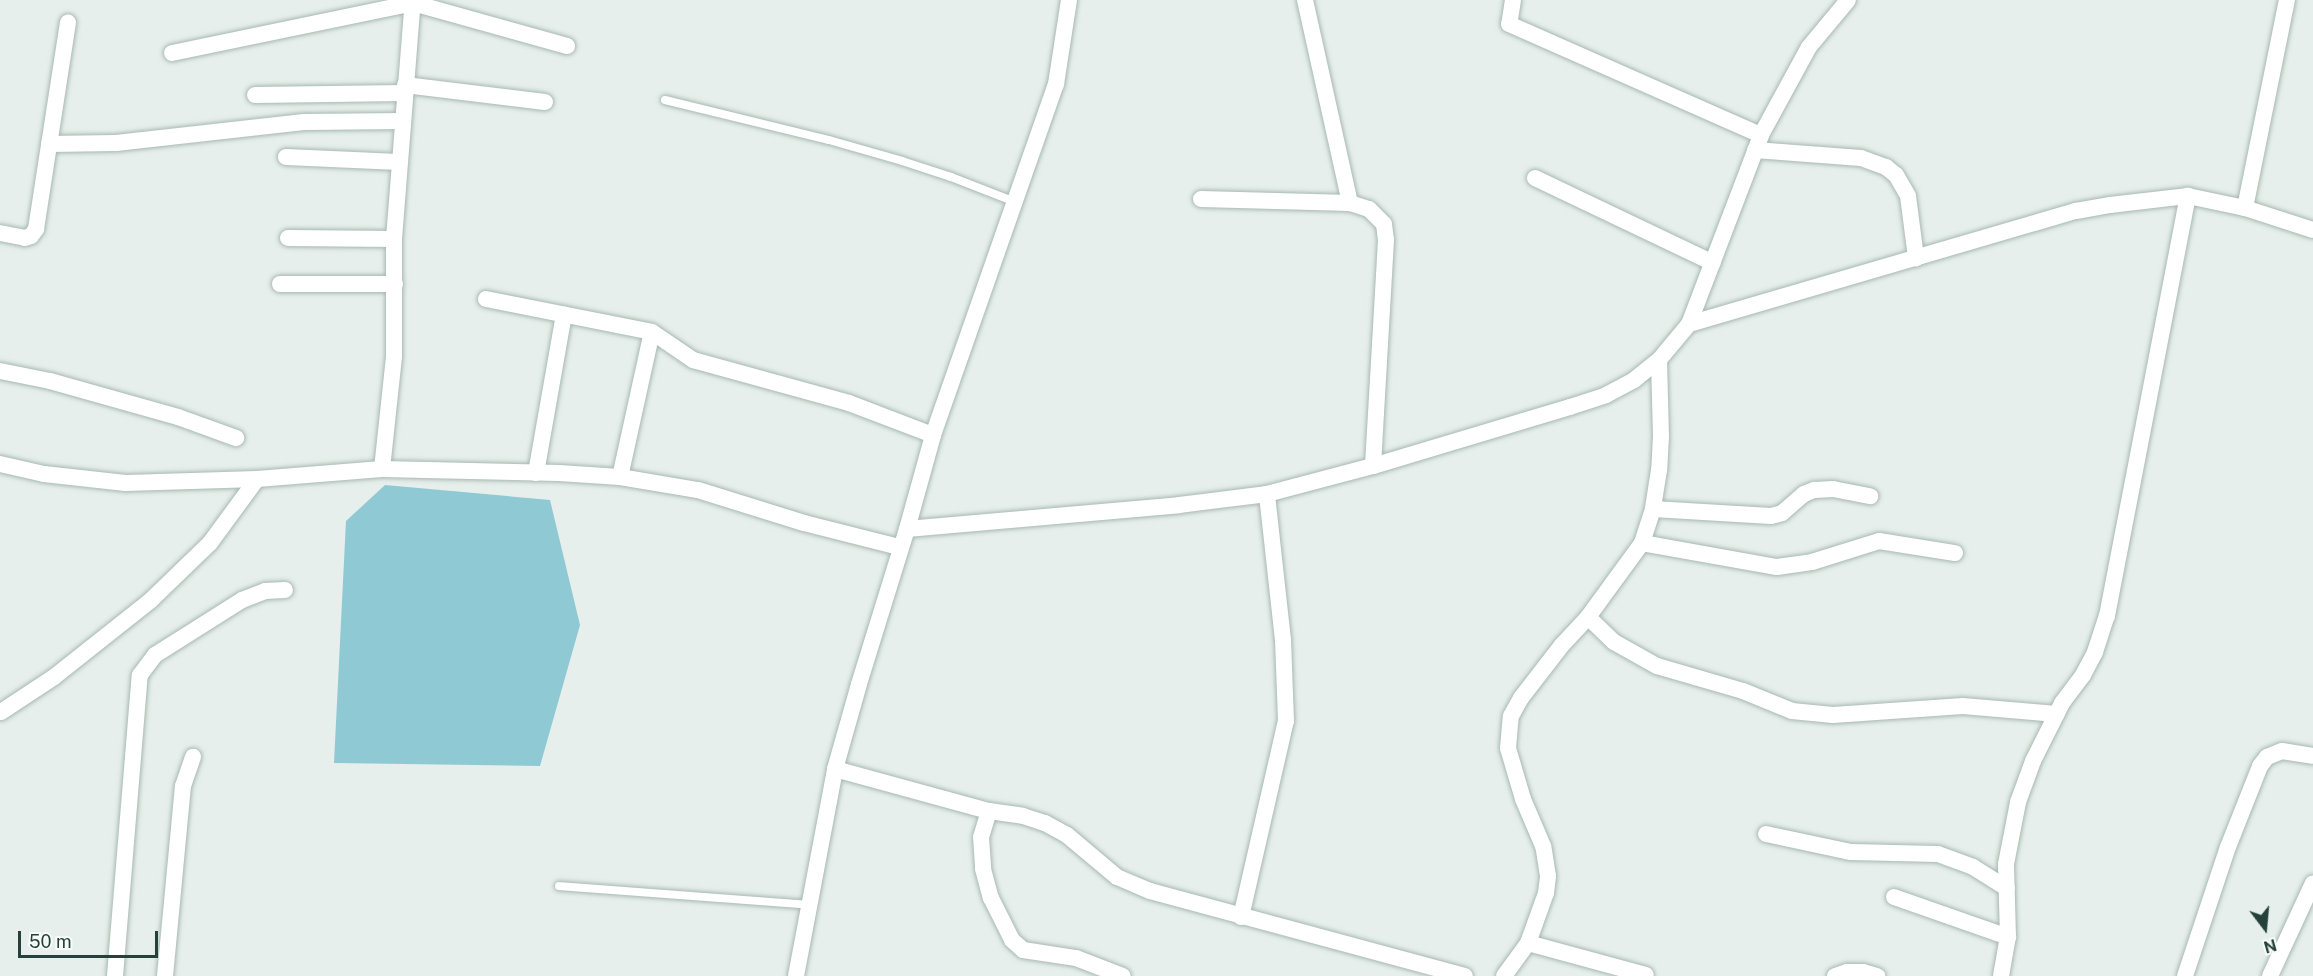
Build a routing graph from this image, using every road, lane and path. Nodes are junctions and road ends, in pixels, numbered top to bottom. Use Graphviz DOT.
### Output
graph roads {
  1 [pos="1069,0"];
  2 [pos="1305,0"];
  3 [pos="1513,0"];
  4 [pos="1848,0"];
  5 [pos="2287,0"];
  6 [pos="413,1"];
  7 [pos="68,22"];
  8 [pos="567,46"];
  9 [pos="172,54"];
  10 [pos="405,89"];
  11 [pos="255,95"];
  12 [pos="665,100"];
  13 [pos="545,102"];
  14 [pos="402,121"];
  15 [pos="1758,143"];
  16 [pos="49,144"];
  17 [pos="286,157"];
  18 [pos="399,162"];
  19 [pos="1535,178"];
  20 [pos="2188,196"];
  21 [pos="1201,199"];
  22 [pos="1015,202"];
  23 [pos="1350,203"];
  24 [pos="2245,208"];
  25 [pos="2313,230"];
  26 [pos="0,233"];
  27 [pos="288,238"];
  28 [pos="394,239"];
  29 [pos="1916,258"];
  30 [pos="1713,262"];
  31 [pos="280,284"];
  32 [pos="395,284"];
  33 [pos="486,299"];
  34 [pos="564,314"];
  35 [pos="1689,324"];
  36 [pos="652,332"];
  37 [pos="1659,360"];
  38 [pos="0,371"];
  39 [pos="933,435"];
  40 [pos="236,438"];
  41 [pos="0,464"];
  42 [pos="1373,466"];
  43 [pos="382,469"];
  44 [pos="536,473"];
  45 [pos="620,477"];
  46 [pos="257,479"];
  47 [pos="1267,494"];
  48 [pos="1870,496"];
  49 [pos="1653,509"];
  50 [pos="907,529"];
  51 [pos="1642,543"];
  52 [pos="899,547"];
  53 [pos="1955,553"];
  54 [pos="285,590"];
  55 [pos="1588,617"];
  56 [pos="1,712"];
  57 [pos="2057,714"];
  58 [pos="2313,756"];
  59 [pos="193,757"];
  60 [pos="835,769"];
  61 [pos="989,811"];
  62 [pos="1766,834"];
  63 [pos="2313,883"];
  64 [pos="559,886"];
  65 [pos="2007,888"];
  66 [pos="1894,897"];
  67 [pos="809,905"];
  68 [pos="1241,917"];
  69 [pos="2008,937"];
  70 [pos="1528,943"];
  71 [pos="1646,975"];
  72 [pos="115,976"];
  73 [pos="165,976"];
  74 [pos="796,976"];
  75 [pos="1123,976"];
  76 [pos="1465,976"];
  77 [pos="1504,976"];
  78 [pos="1835,976"];
  79 [pos="1877,976"];
  80 [pos="2001,976"];
  81 [pos="2185,976"];
  82 [pos="2270,976"];
  1 -- 22 [label="street"];
  2 -- 23 [label="street"];
  3 -- 15 [label="street"];
  4 -- 15 [label="street"];
  5 -- 24 [label="street"];
  6 -- 8 [label="street"];
  6 -- 9 [label="street"];
  6 -- 10 [label="street"];
  7 -- 16 [label="street"];
  10 -- 11 [label="street"];
  10 -- 13 [label="street"];
  10 -- 14 [label="street"];
  12 -- 22 [label="lane"];
  14 -- 16 [label="street"];
  14 -- 18 [label="street"];
  15 -- 29 [label="street"];
  15 -- 30 [label="street"];
  16 -- 26 [label="street"];
  17 -- 18 [label="street"];
  18 -- 28 [label="street"];
  19 -- 30 [label="street"];
  20 -- 24 [label="street"];
  20 -- 29 [label="street"];
  20 -- 57 [label="street"];
  21 -- 23 [label="street"];
  22 -- 39 [label="street"];
  23 -- 42 [label="street"];
  24 -- 25 [label="street"];
  27 -- 28 [label="street"];
  28 -- 32 [label="street"];
  29 -- 35 [label="street"];
  30 -- 35 [label="street"];
  31 -- 32 [label="street"];
  32 -- 43 [label="street"];
  33 -- 34 [label="street"];
  34 -- 36 [label="street"];
  34 -- 44 [label="street"];
  35 -- 37 [label="street"];
  36 -- 39 [label="street"];
  36 -- 45 [label="street"];
  37 -- 42 [label="street"];
  37 -- 49 [label="street"];
  38 -- 40 [label="street"];
  39 -- 50 [label="street"];
  41 -- 46 [label="street"];
  42 -- 47 [label="street"];
  43 -- 44 [label="street"];
  43 -- 46 [label="street"];
  44 -- 45 [label="street"];
  45 -- 52 [label="street"];
  46 -- 56 [label="street"];
  47 -- 50 [label="street"];
  47 -- 68 [label="street"];
  48 -- 49 [label="street"];
  49 -- 51 [label="street"];
  50 -- 52 [label="street"];
  51 -- 53 [label="street"];
  51 -- 55 [label="street"];
  52 -- 60 [label="street"];
  54 -- 72 [label="street"];
  55 -- 57 [label="street"];
  55 -- 70 [label="street"];
  57 -- 65 [label="street"];
  58 -- 81 [label="street"];
  59 -- 73 [label="street"];
  60 -- 61 [label="street"];
  60 -- 67 [label="street"];
  61 -- 68 [label="street"];
  61 -- 75 [label="street"];
  62 -- 65 [label="street"];
  63 -- 82 [label="street"];
  64 -- 67 [label="lane"];
  65 -- 69 [label="street"];
  66 -- 69 [label="street"];
  67 -- 74 [label="street"];
  68 -- 76 [label="street"];
  69 -- 80 [label="street"];
  70 -- 71 [label="street"];
  70 -- 77 [label="street"];
  78 -- 79 [label="street"];
}
